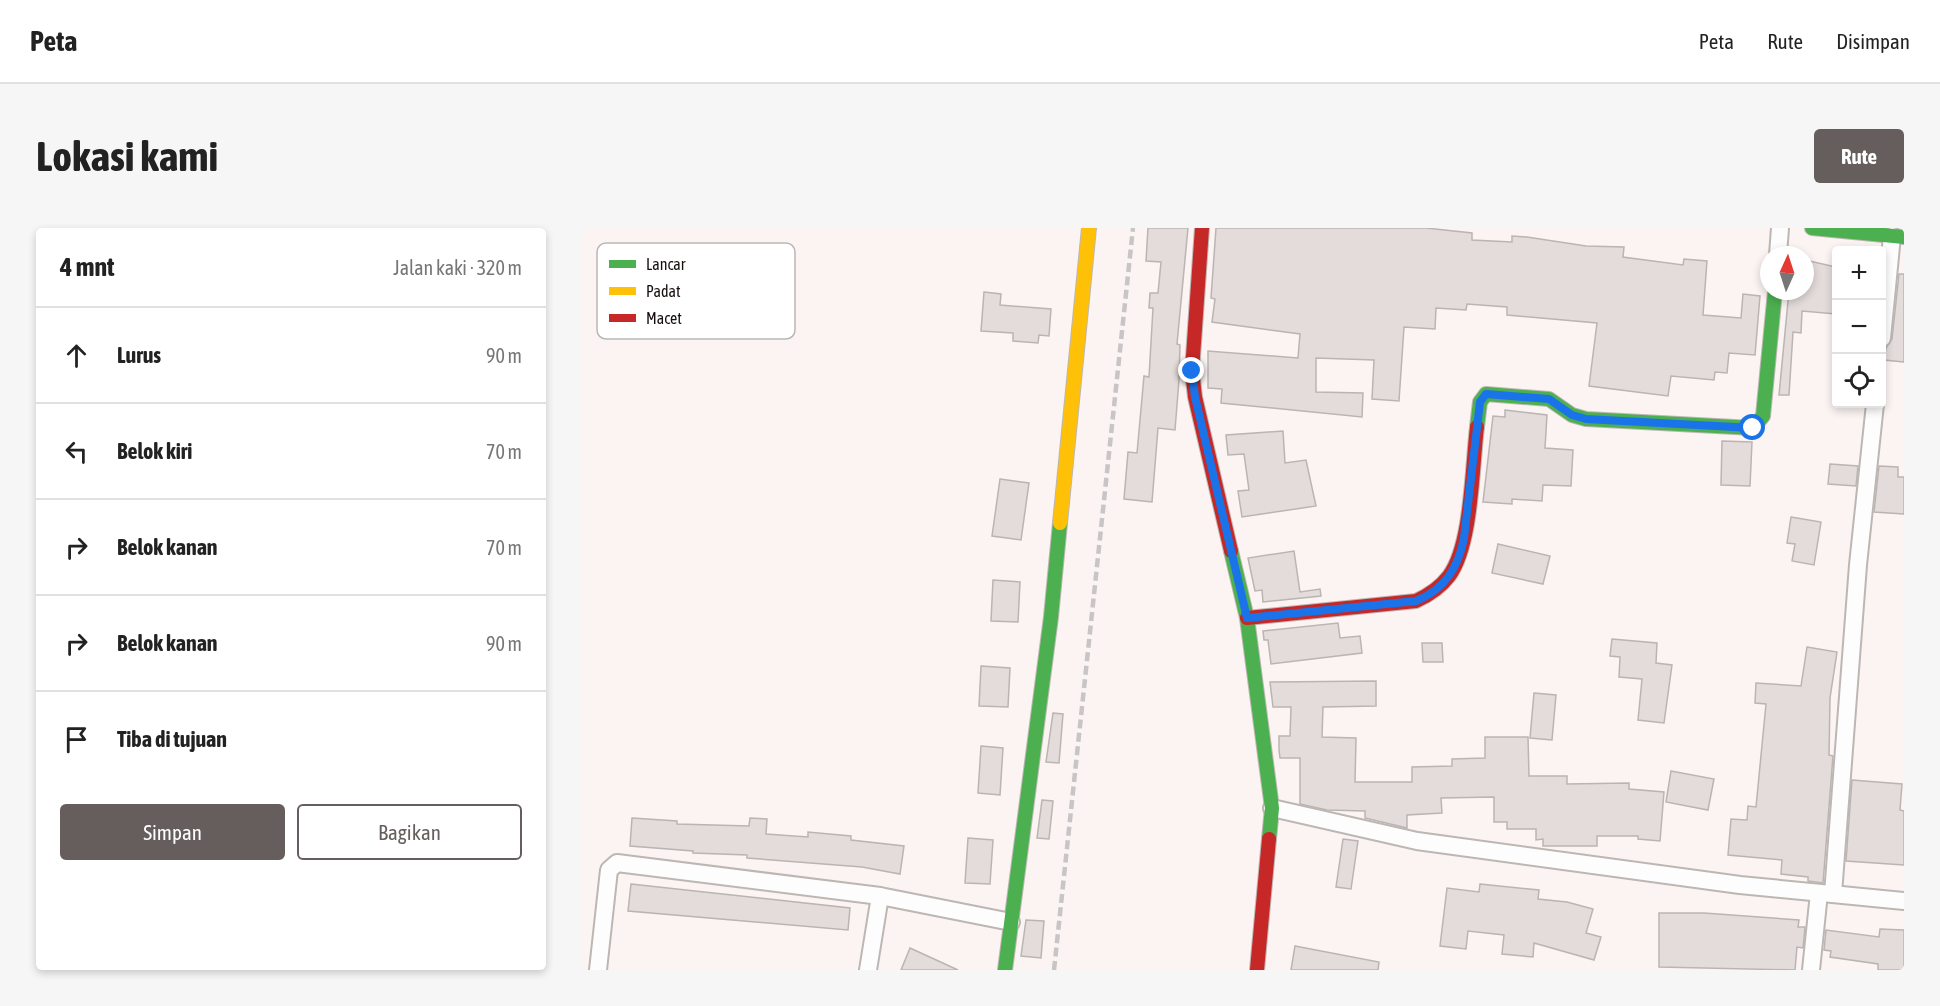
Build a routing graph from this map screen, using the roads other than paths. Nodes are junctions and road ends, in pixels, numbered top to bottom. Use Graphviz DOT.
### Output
graph roads {
  1 [pos="1089,228"];
  2 [pos="1202,228"];
  3 [pos="1780,228"];
  4 [pos="1812,228"];
  5 [pos="1898,237"];
  6 [pos="1779,246"];
  7 [pos="1774,300"];
  8 [pos="1886,308"];
  9 [pos="1875,408"];
  10 [pos="1247,618"];
  11 [pos="1272,808"];
  12 [pos="1826,893"];
  13 [pos="880,896"];
  14 [pos="1904,901"];
  15 [pos="1011,922"];
  16 [pos="598,970"];
  17 [pos="868,970"];
  18 [pos="1005,970"];
  19 [pos="1257,970"];
  20 [pos="1811,970"];
  1 -- 15 [label="main road"];
  2 -- 10 [label="main road"];
  3 -- 6 [label="street"];
  4 -- 5 [label="main road"];
  5 -- 8 [label="street"];
  7 -- 10 [label="main road"];
  9 -- 12 [label="street"];
  10 -- 11 [label="main road"];
  11 -- 12 [label="street"];
  11 -- 19 [label="main road"];
  12 -- 14 [label="street"];
  12 -- 20 [label="street"];
  13 -- 15 [label="street"];
  13 -- 16 [label="street"];
  13 -- 17 [label="street"];
  15 -- 18 [label="main road"];
}
